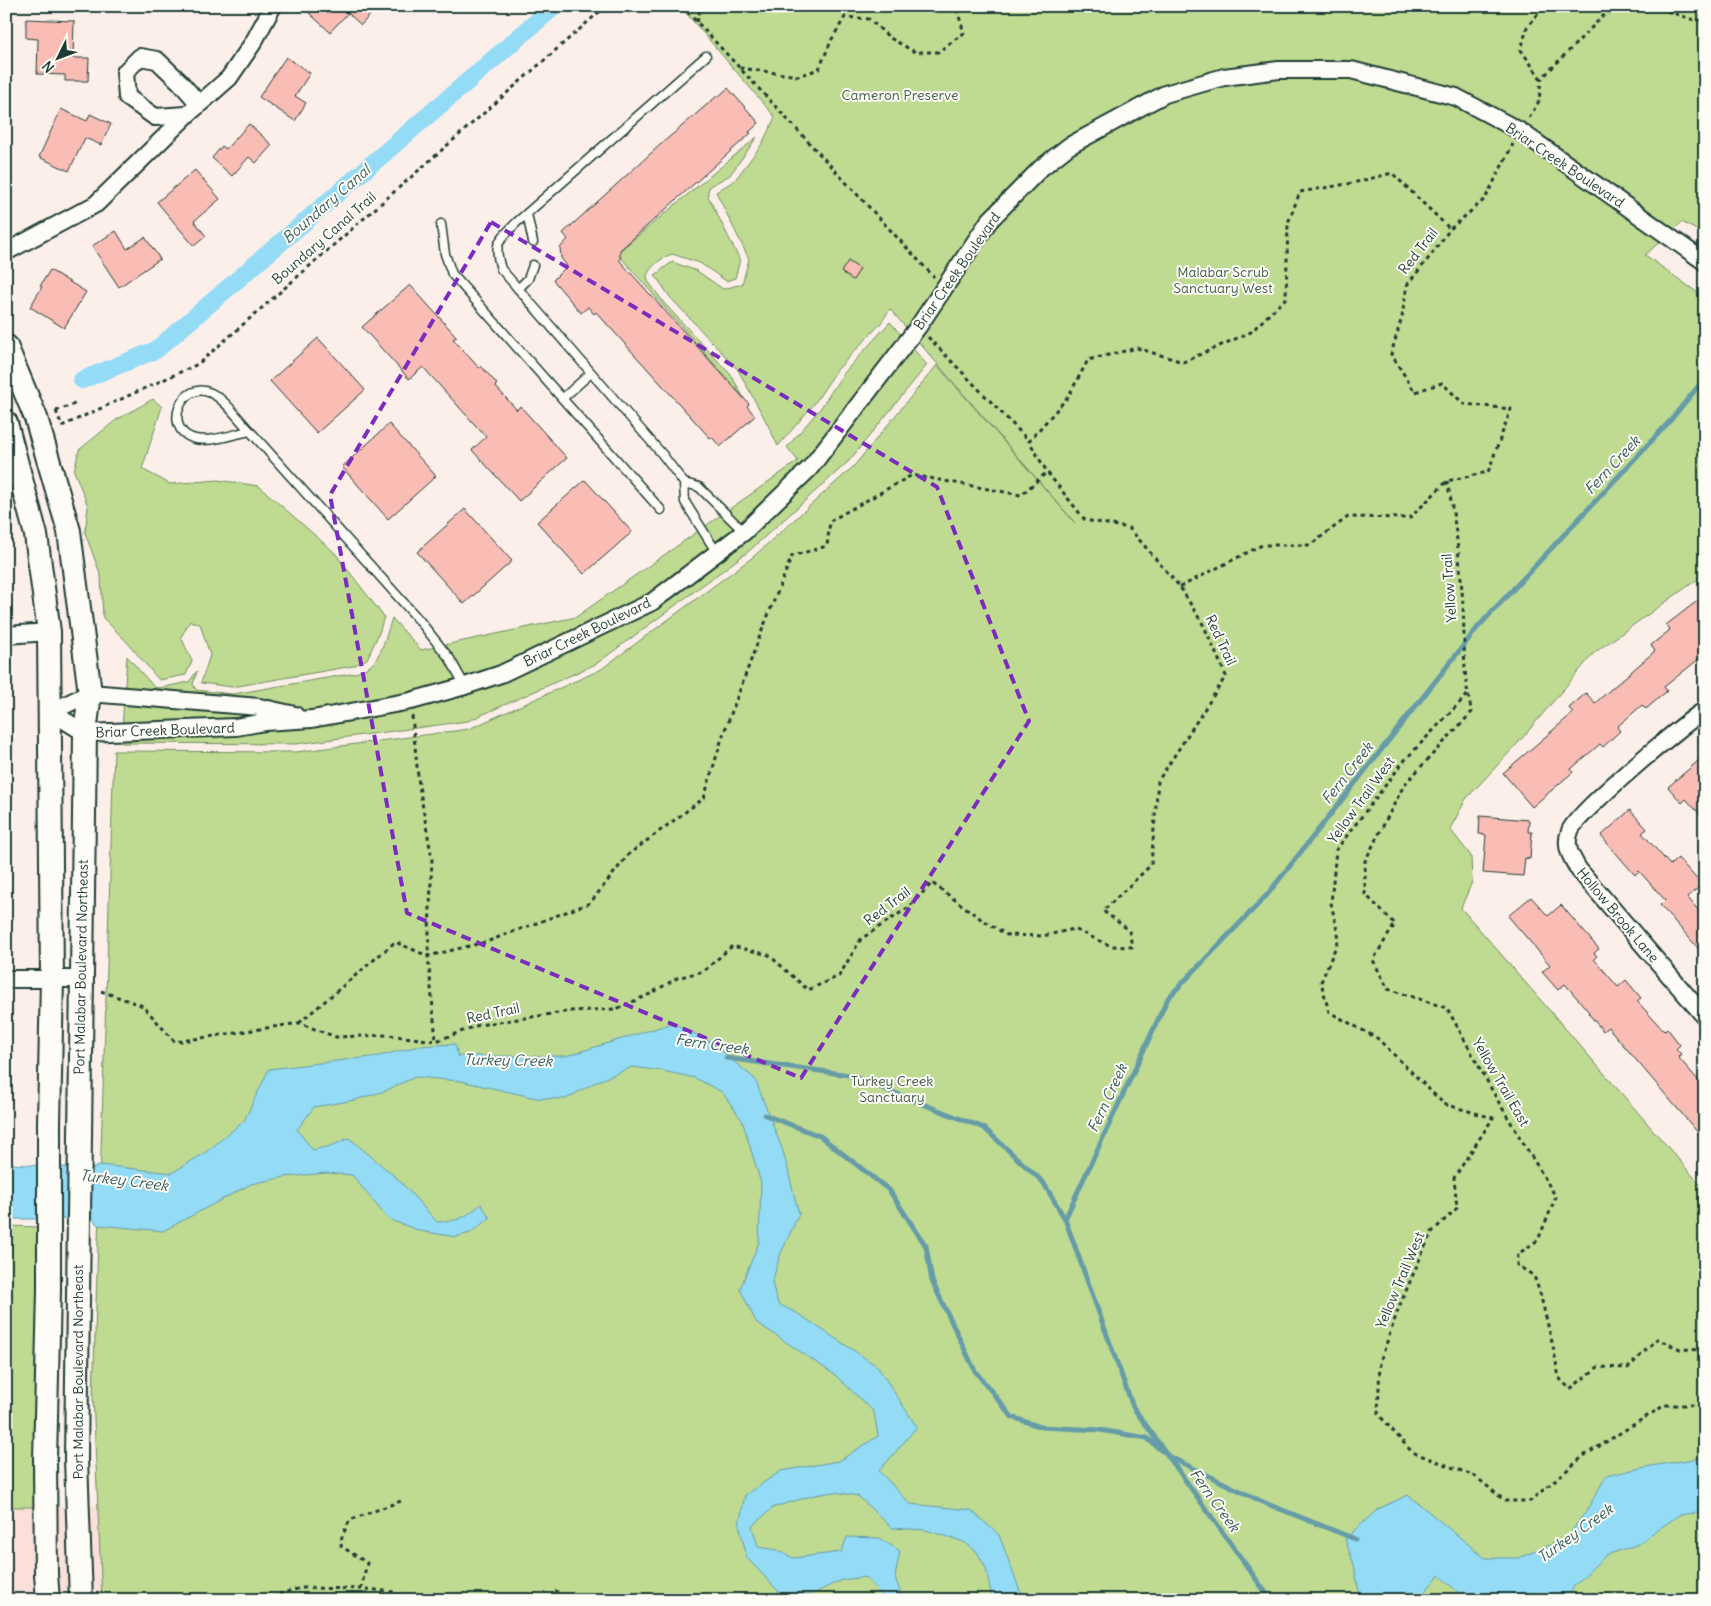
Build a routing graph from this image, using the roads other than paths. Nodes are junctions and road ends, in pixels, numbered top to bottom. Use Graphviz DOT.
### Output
graph roads {
  1 [pos="273,6"];
  2 [pos="706,56"];
  3 [pos="527,214"];
  4 [pos="440,224"];
  5 [pos="533,242"];
  6 [pos="6,252"];
  7 [pos="1705,262"];
  8 [pos="532,265"];
  9 [pos="518,290"];
  10 [pos="6,346"];
  11 [pos="591,373"];
  12 [pos="563,398"];
  13 [pos="6,423"];
  14 [pos="250,431"];
  15 [pos="684,483"];
  16 [pos="661,510"];
  17 [pos="744,532"];
  18 [pos="717,553"];
  19 [pos="49,632"];
  20 [pos="6,636"];
  21 [pos="465,686"];
  22 [pos="90,693"];
  23 [pos="1705,710"];
  24 [pos="51,712"];
  25 [pos="312,719"];
  26 [pos="85,733"];
  27 [pos="6,979"];
  28 [pos="52,979"];
  29 [pos="81,985"];
  30 [pos="1705,1017"];
  31 [pos="48,1600"];
  32 [pos="81,1600"];
  1 -- 6 [label="street"];
  2 -- 3 [label="lane"];
  3 -- 5 [label="lane"];
  3 -- 9 [label="lane"];
  4 -- 12 [label="lane"];
  7 -- 17 [label="street, Briar Creek Boulevard"];
  8 -- 9 [label="lane"];
  9 -- 11 [label="lane"];
  10 -- 22 [label="street, Port Malabar Boulevard Northeast"];
  11 -- 12 [label="lane"];
  11 -- 15 [label="lane"];
  12 -- 16 [label="lane"];
  13 -- 19 [label="street, Port Malabar Boulevard Northeast"];
  14 -- 14 [label="lane"];
  14 -- 21 [label="lane"];
  15 -- 17 [label="lane"];
  15 -- 18 [label="lane"];
  17 -- 18 [label="street, Briar Creek Boulevard"];
  18 -- 21 [label="street, Briar Creek Boulevard"];
  19 -- 20 [label="street"];
  19 -- 24 [label="street, Port Malabar Boulevard Northeast"];
  21 -- 25 [label="street, Briar Creek Boulevard"];
  22 -- 24 [label="street"];
  22 -- 25 [label="street, Briar Creek Boulevard"];
  22 -- 26 [label="street, Port Malabar Boulevard Northeast"];
  23 -- 30 [label="street, Hollow Brook Lane"];
  24 -- 26 [label="street, Briar Creek Boulevard"];
  24 -- 28 [label="street, Port Malabar Boulevard Northeast"];
  25 -- 26 [label="street, Briar Creek Boulevard"];
  26 -- 29 [label="street, Port Malabar Boulevard Northeast"];
  27 -- 28 [label="street"];
  28 -- 29 [label="street"];
  28 -- 31 [label="street, Port Malabar Boulevard Northeast"];
  29 -- 32 [label="street, Port Malabar Boulevard Northeast"];
}
